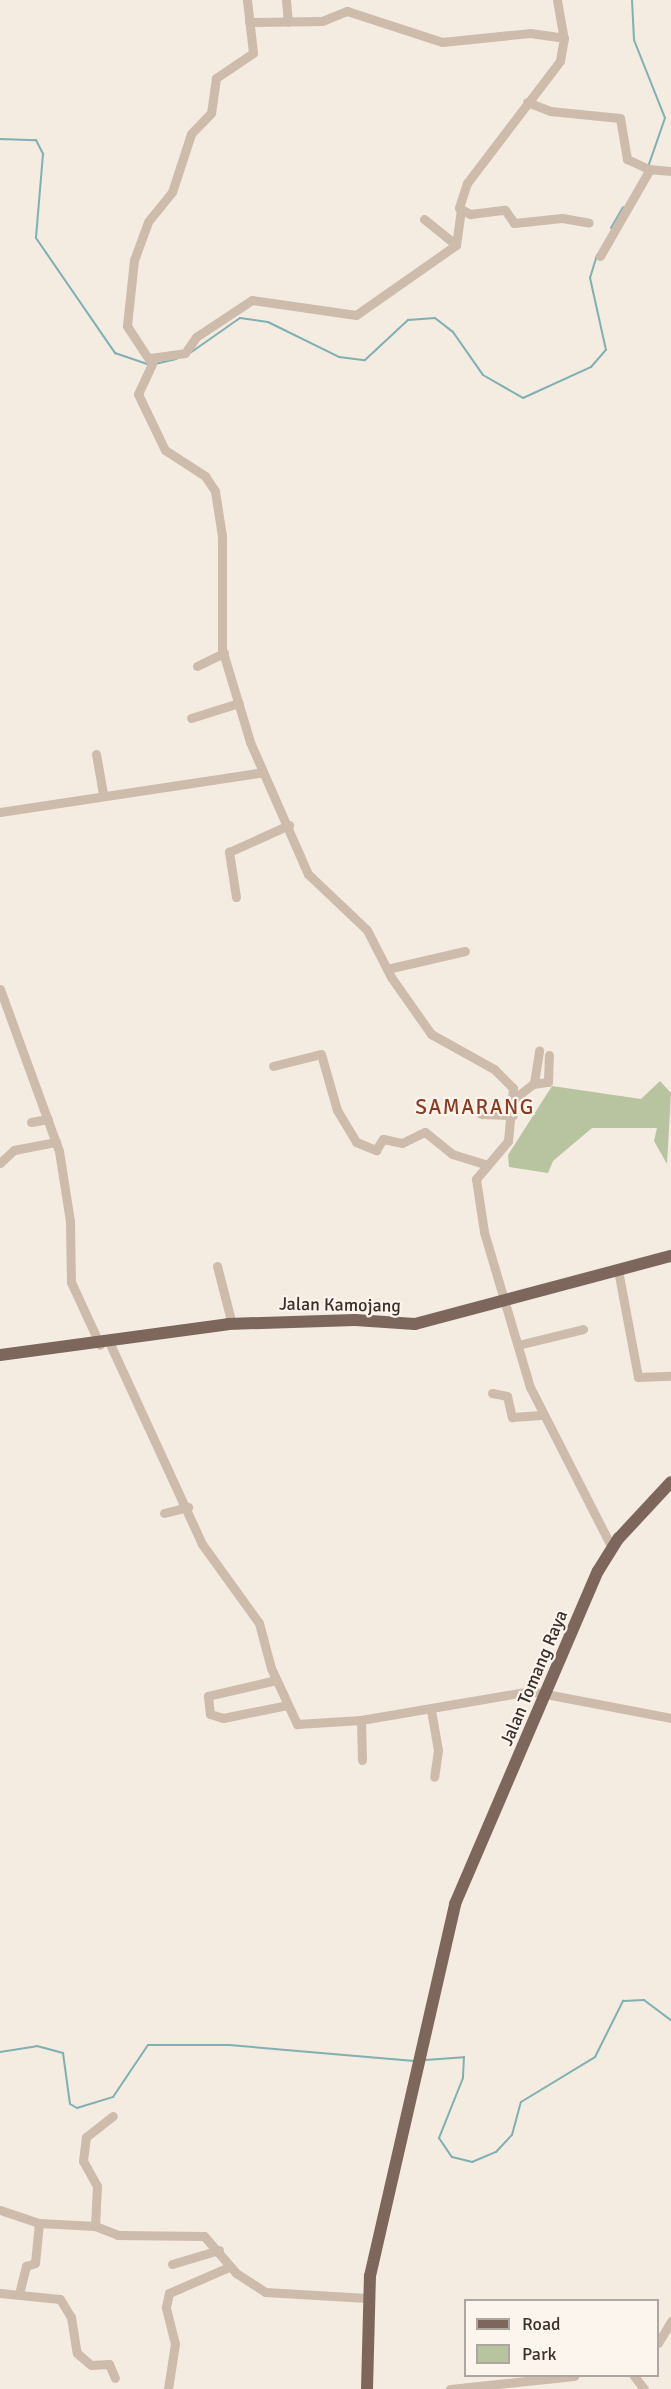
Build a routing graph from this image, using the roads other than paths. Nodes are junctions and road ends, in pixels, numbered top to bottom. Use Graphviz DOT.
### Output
graph roads {
  1 [pos="247,0"];
  2 [pos="286,0"];
  3 [pos="556,0"];
  4 [pos="249,22"];
  5 [pos="288,22"];
  6 [pos="564,38"];
  7 [pos="527,102"];
  8 [pos="647,168"];
  9 [pos="671,171"];
  10 [pos="461,211"];
  11 [pos="424,219"];
  12 [pos="589,223"];
  13 [pos="456,244"];
  14 [pos="600,256"];
  15 [pos="151,361"];
  16 [pos="224,653"];
  17 [pos="197,666"];
  18 [pos="239,703"];
  19 [pos="191,718"];
  20 [pos="96,754"];
  21 [pos="263,772"];
  22 [pos="103,793"];
  23 [pos="0,812"];
  24 [pos="289,825"];
  25 [pos="237,897"];
  26 [pos="465,951"];
  27 [pos="387,969"];
  28 [pos="0,989"];
  29 [pos="539,1050"];
  30 [pos="549,1055"];
  31 [pos="273,1066"];
  32 [pos="533,1084"];
  33 [pos="515,1098"];
  34 [pos="481,1114"];
  35 [pos="513,1115"];
  36 [pos="48,1119"];
  37 [pos="31,1122"];
  38 [pos="56,1143"];
  39 [pos="0,1163"];
  40 [pos="485,1164"];
  41 [pos="671,1256"];
  42 [pos="217,1266"];
  43 [pos="618,1270"];
  44 [pos="504,1301"];
  45 [pos="232,1324"];
  46 [pos="583,1329"];
  47 [pos="105,1345"];
  48 [pos="518,1345"];
  49 [pos="0,1355"];
  50 [pos="671,1376"];
  51 [pos="492,1393"];
  52 [pos="542,1415"];
  53 [pos="671,1482"];
  54 [pos="188,1507"];
  55 [pos="164,1513"];
  56 [pos="612,1548"];
  57 [pos="276,1680"];
  58 [pos="548,1694"];
  59 [pos="287,1705"];
  60 [pos="432,1710"];
  61 [pos="671,1718"];
  62 [pos="361,1720"];
  63 [pos="362,1760"];
  64 [pos="434,1777"];
  65 [pos="113,2116"];
  66 [pos="0,2210"];
  67 [pos="39,2223"];
  68 [pos="95,2226"];
  69 [pos="219,2250"];
  70 [pos="172,2264"];
  71 [pos="230,2266"];
  72 [pos="0,2293"];
  73 [pos="18,2294"];
  74 [pos="367,2298"];
  75 [pos="671,2321"];
  76 [pos="659,2340"];
  77 [pos="568,2377"];
  78 [pos="635,2377"];
  79 [pos="115,2378"];
  80 [pos="522,2384"];
  81 [pos="168,2389"];
  82 [pos="366,2389"];
  83 [pos="450,2389"];
  84 [pos="644,2389"];
  1 -- 4 [label="street"];
  2 -- 5 [label="street"];
  3 -- 6 [label="street"];
  4 -- 5 [label="street"];
  4 -- 15 [label="street"];
  5 -- 6 [label="street"];
  6 -- 7 [label="street"];
  7 -- 8 [label="street"];
  7 -- 10 [label="street"];
  8 -- 9 [label="street"];
  8 -- 14 [label="street"];
  10 -- 12 [label="street"];
  10 -- 13 [label="street"];
  11 -- 13 [label="street"];
  13 -- 15 [label="street"];
  15 -- 16 [label="street"];
  16 -- 17 [label="street"];
  16 -- 18 [label="street"];
  18 -- 19 [label="street"];
  18 -- 21 [label="street"];
  20 -- 22 [label="street"];
  21 -- 22 [label="street"];
  21 -- 24 [label="street"];
  22 -- 23 [label="street"];
  24 -- 25 [label="street"];
  24 -- 27 [label="street"];
  26 -- 27 [label="street"];
  27 -- 33 [label="street"];
  28 -- 36 [label="street"];
  29 -- 32 [label="street"];
  30 -- 32 [label="street"];
  31 -- 40 [label="street"];
  32 -- 33 [label="street"];
  33 -- 35 [label="street"];
  34 -- 35 [label="street"];
  35 -- 40 [label="street"];
  36 -- 37 [label="street"];
  36 -- 38 [label="street"];
  38 -- 39 [label="street"];
  38 -- 47 [label="street"];
  40 -- 44 [label="street"];
  41 -- 43 [label="main road, Jalan Kamojang"];
  42 -- 45 [label="street"];
  43 -- 44 [label="main road, Jalan Kamojang"];
  43 -- 50 [label="street"];
  44 -- 45 [label="main road, Jalan Kamojang"];
  44 -- 48 [label="street"];
  45 -- 47 [label="main road, Jalan Kamojang"];
  46 -- 48 [label="street"];
  47 -- 49 [label="main road, Jalan Kamojang"];
  47 -- 54 [label="street"];
  48 -- 52 [label="street"];
  51 -- 52 [label="street"];
  52 -- 56 [label="street"];
  53 -- 56 [label="main road, Jalan Tomang Raya"];
  54 -- 55 [label="street"];
  54 -- 57 [label="street"];
  56 -- 58 [label="main road, Jalan Tomang Raya"];
  57 -- 59 [label="street"];
  57 -- 59 [label="street"];
  58 -- 60 [label="street"];
  58 -- 61 [label="street"];
  58 -- 74 [label="main road, Jalan Tomang Raya"];
  59 -- 62 [label="street"];
  60 -- 62 [label="street"];
  60 -- 64 [label="street"];
  62 -- 63 [label="street"];
  65 -- 68 [label="street"];
  66 -- 67 [label="street"];
  67 -- 68 [label="street"];
  67 -- 73 [label="street"];
  68 -- 69 [label="street"];
  69 -- 70 [label="street"];
  69 -- 71 [label="street"];
  71 -- 74 [label="street"];
  71 -- 81 [label="street"];
  72 -- 73 [label="street"];
  73 -- 79 [label="street"];
  74 -- 82 [label="main road, Jalan Tomang Raya"];
  75 -- 76 [label="street"];
  77 -- 80 [label="street"];
  78 -- 84 [label="street"];
  80 -- 83 [label="street"];
}
